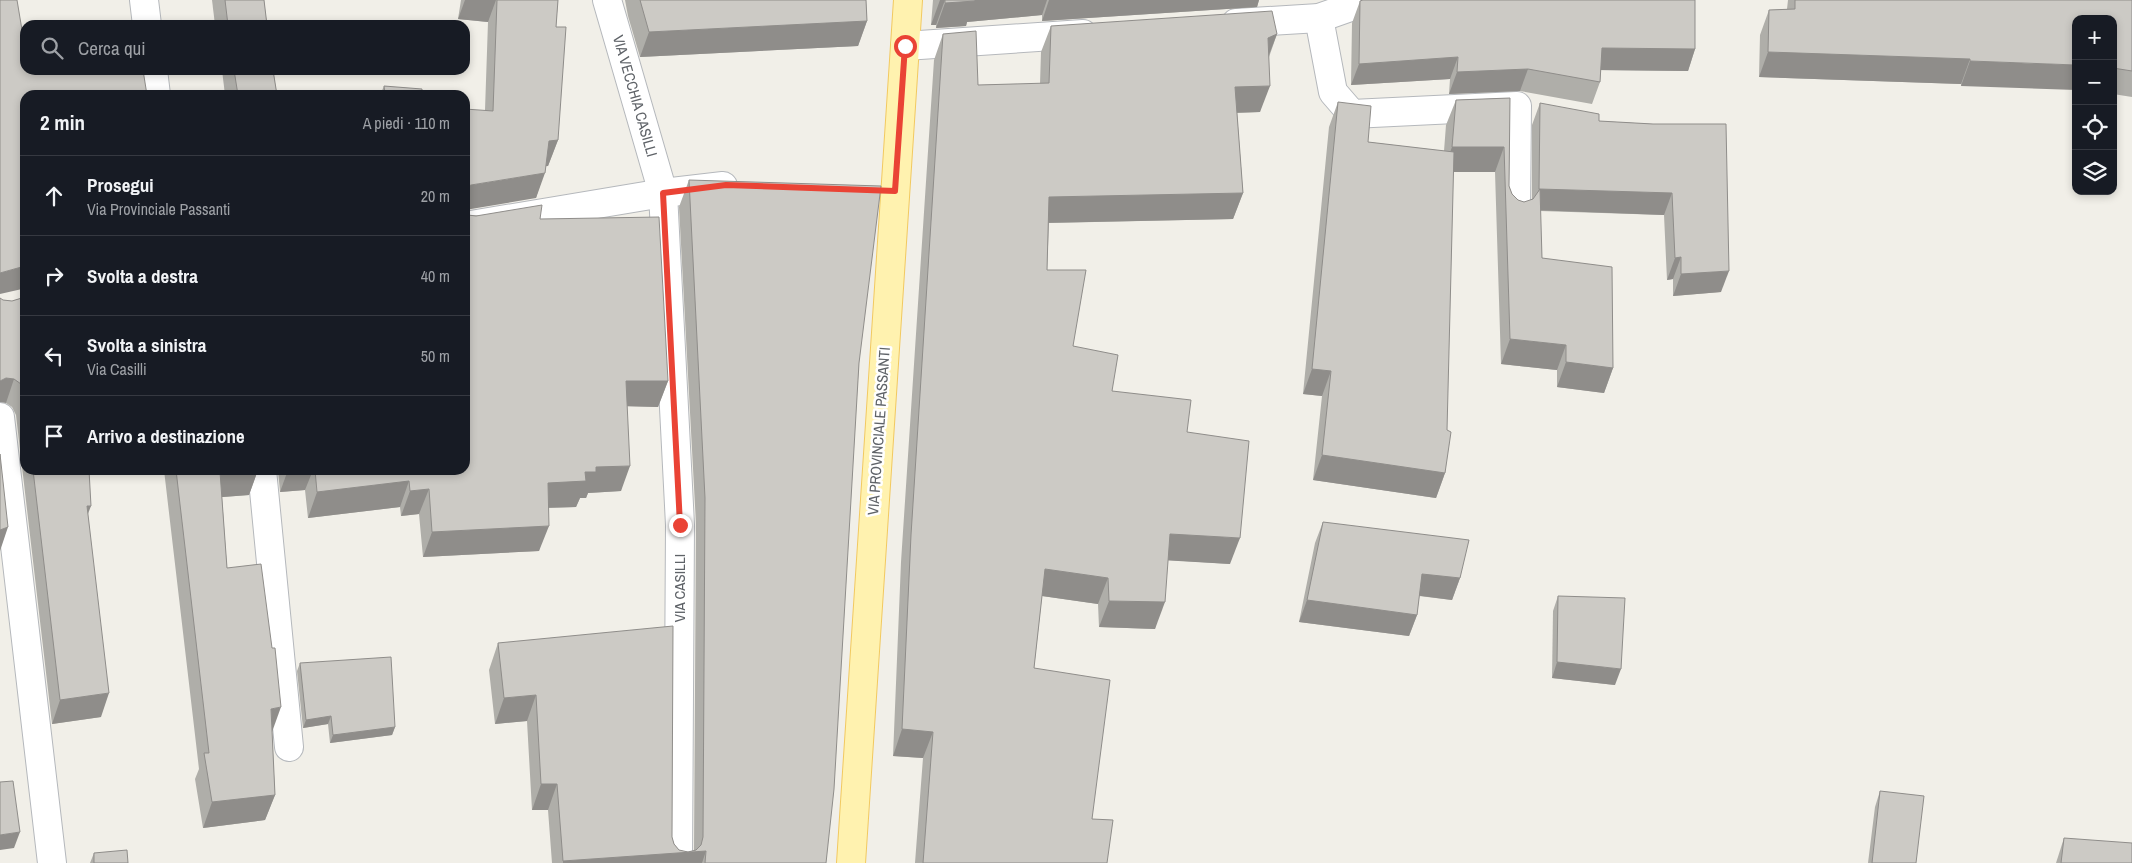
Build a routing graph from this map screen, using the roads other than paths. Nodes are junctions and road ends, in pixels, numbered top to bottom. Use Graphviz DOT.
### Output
graph roads {
  1 [pos="144,0"];
  2 [pos="607,0"];
  3 [pos="908,0"];
  4 [pos="1370,0"];
  5 [pos="1319,18"];
  6 [pos="146,20"];
  7 [pos="1211,24"];
  8 [pos="1112,32"];
  9 [pos="905,46"];
  10 [pos="154,75"];
  11 [pos="155,90"];
  12 [pos="1517,106"];
  13 [pos="1545,111"];
  14 [pos="746,186"];
  15 [pos="663,193"];
  16 [pos="1516,211"];
  17 [pos="470,225"];
  18 [pos="0,417"];
  19 [pos="262,475"];
  20 [pos="289,747"];
  21 [pos="52,863"];
  22 [pos="678,863"];
  23 [pos="851,863"];
  1 -- 6 [label="street"];
  2 -- 15 [label="street, VIA VECCHIA CASILLI"];
  3 -- 9 [label="main road, VIA PROVINCIALE PASSANTI"];
  4 -- 5 [label="street"];
  5 -- 7 [label="street"];
  5 -- 12 [label="street"];
  8 -- 9 [label="street"];
  9 -- 23 [label="main road, VIA PROVINCIALE PASSANTI"];
  10 -- 11 [label="street"];
  12 -- 13 [label="street"];
  12 -- 16 [label="street"];
  14 -- 15 [label="street"];
  15 -- 17 [label="street"];
  15 -- 22 [label="street, VIA CASILLI"];
  18 -- 21 [label="street"];
  19 -- 20 [label="street"];
}
